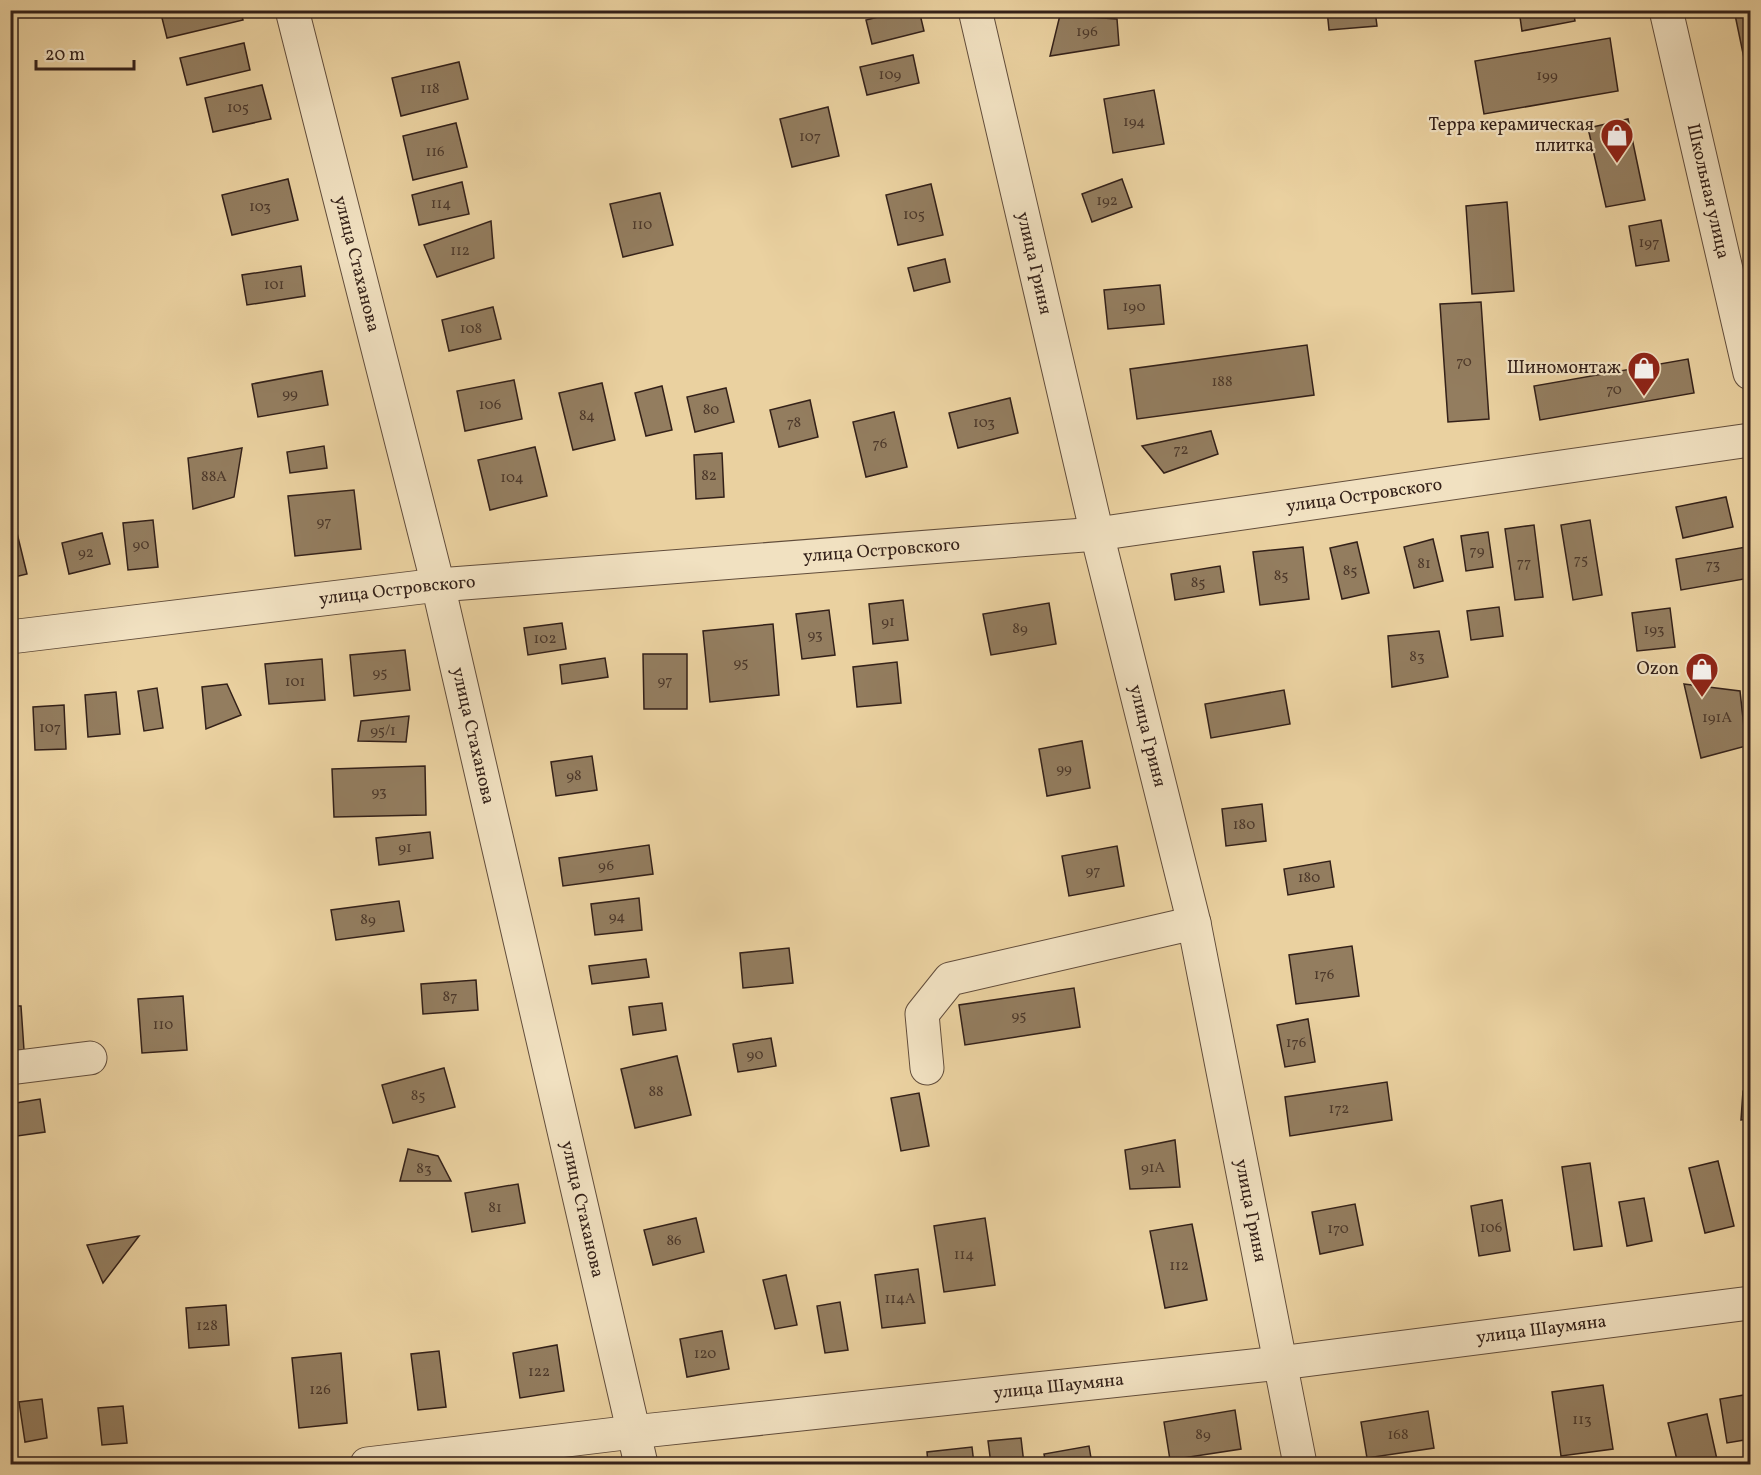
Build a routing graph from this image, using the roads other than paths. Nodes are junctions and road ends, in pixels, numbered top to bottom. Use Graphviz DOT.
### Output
graph roads {
  1 [pos="292,10"];
  2 [pos="975,10"];
  3 [pos="1666,10"];
  4 [pos="1750,373"];
  5 [pos="1750,440"];
  6 [pos="1097,534"];
  7 [pos="438,585"];
  8 [pos="10,637"];
  9 [pos="1194,923"];
  10 [pos="90,1058"];
  11 [pos="10,1068"];
  12 [pos="927,1068"];
  13 [pos="1750,1303"];
  14 [pos="1280,1363"];
  15 [pos="633,1432"];
  16 [pos="367,1464"];
  17 [pos="641,1464"];
  18 [pos="1300,1464"];
  1 -- 7 [label="street, улица Стаханова"];
  2 -- 6 [label="street, улица Гриня"];
  3 -- 4 [label="street, Школьная улица"];
  5 -- 6 [label="street, улица Островского"];
  6 -- 7 [label="street, улица Островского"];
  6 -- 9 [label="street, улица Гриня"];
  7 -- 8 [label="street, улица Островского"];
  7 -- 15 [label="street, улица Стаханова"];
  9 -- 12 [label="street"];
  9 -- 14 [label="street, улица Гриня"];
  10 -- 11 [label="street"];
  13 -- 14 [label="street, улица Шаумяна"];
  14 -- 15 [label="street, улица Шаумяна"];
  14 -- 18 [label="street, улица Гриня"];
  15 -- 16 [label="street, улица Шаумяна"];
  15 -- 17 [label="street, улица Стаханова"];
}
